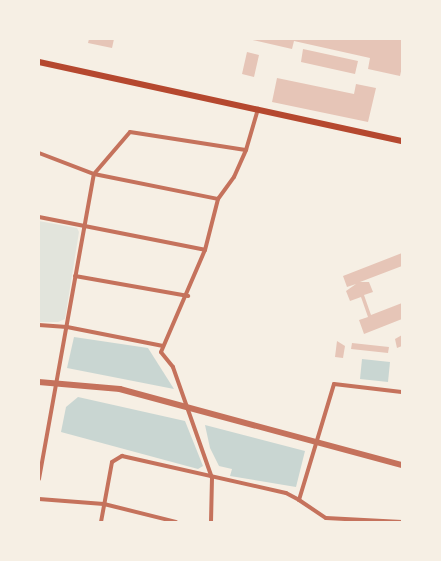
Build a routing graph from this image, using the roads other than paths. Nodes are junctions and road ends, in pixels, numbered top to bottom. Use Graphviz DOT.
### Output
graph roads {
  1 [pos="39,62"];
  2 [pos="258,109"];
  3 [pos="402,140"];
  4 [pos="246,150"];
  5 [pos="39,153"];
  6 [pos="94,174"];
  7 [pos="218,199"];
  8 [pos="39,217"];
  9 [pos="85,225"];
  10 [pos="205,250"];
  11 [pos="75,276"];
  12 [pos="188,296"];
  13 [pos="39,325"];
  14 [pos="67,327"];
  15 [pos="164,346"];
  16 [pos="39,382"];
  17 [pos="56,382"];
  18 [pos="402,392"];
  19 [pos="189,409"];
  20 [pos="315,442"];
  21 [pos="402,465"];
  22 [pos="212,478"];
  23 [pos="39,479"];
  24 [pos="39,499"];
  25 [pos="300,500"];
  26 [pos="104,504"];
  27 [pos="101,522"];
  28 [pos="176,522"];
  29 [pos="212,522"];
  30 [pos="402,522"];
  1 -- 2 [label="main road"];
  2 -- 3 [label="main road"];
  2 -- 4 [label="street"];
  4 -- 6 [label="street"];
  4 -- 7 [label="street"];
  5 -- 6 [label="street"];
  6 -- 7 [label="street"];
  6 -- 9 [label="street"];
  7 -- 10 [label="street"];
  8 -- 9 [label="street"];
  9 -- 10 [label="street"];
  9 -- 11 [label="street"];
  10 -- 12 [label="street"];
  11 -- 12 [label="street"];
  11 -- 14 [label="street"];
  12 -- 15 [label="street"];
  13 -- 14 [label="street"];
  14 -- 15 [label="street"];
  14 -- 17 [label="street"];
  15 -- 19 [label="street"];
  16 -- 17 [label="street"];
  17 -- 19 [label="street"];
  17 -- 23 [label="street"];
  18 -- 20 [label="street"];
  19 -- 20 [label="street"];
  19 -- 22 [label="street"];
  20 -- 21 [label="street"];
  20 -- 25 [label="street"];
  22 -- 25 [label="street"];
  22 -- 26 [label="street"];
  22 -- 29 [label="street"];
  24 -- 26 [label="street"];
  25 -- 30 [label="street"];
  26 -- 27 [label="street"];
  26 -- 28 [label="street"];
}
